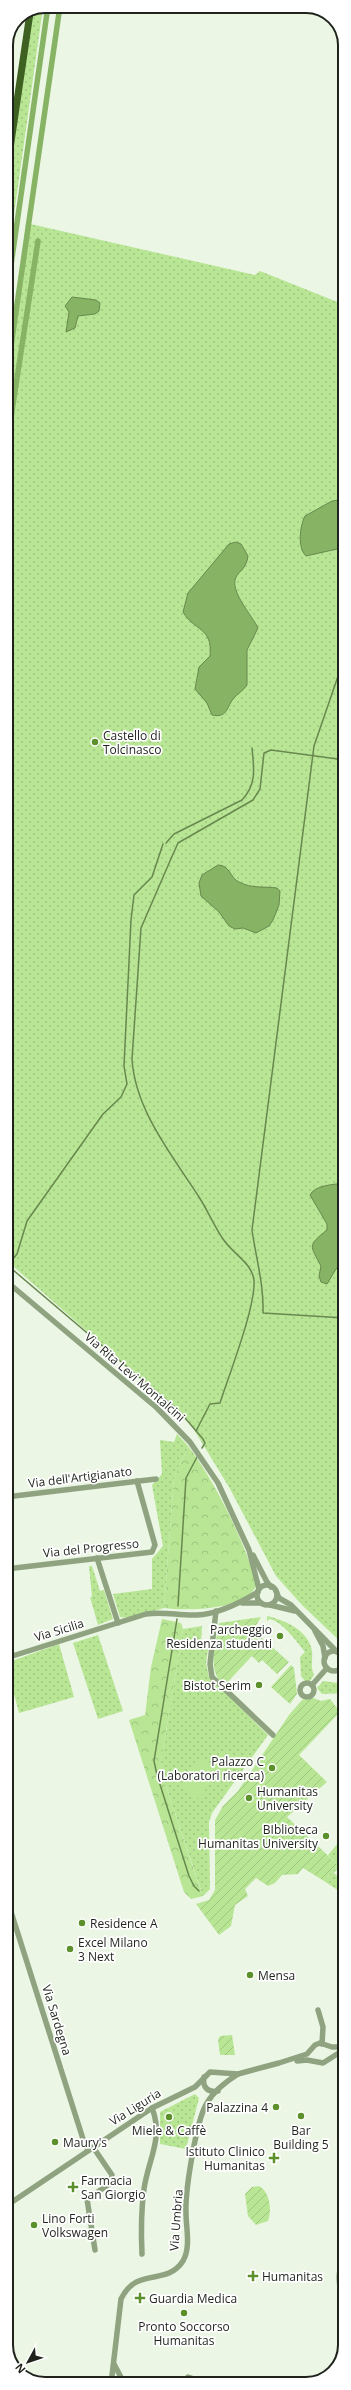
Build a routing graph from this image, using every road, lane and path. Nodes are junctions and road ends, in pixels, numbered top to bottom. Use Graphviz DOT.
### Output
graph roads {
  1 [pos="29,17"];
  2 [pos="13,128"];
  3 [pos="13,1287"];
  4 [pos="156,1479"];
  5 [pos="137,1482"];
  6 [pos="13,1496"];
  7 [pos="249,1550"];
  8 [pos="97,1558"];
  9 [pos="13,1568"];
  10 [pos="273,1589"];
  11 [pos="258,1590"];
  12 [pos="241,1603"];
  13 [pos="261,1603"];
  14 [pos="270,1604"];
  15 [pos="216,1611"];
  16 [pos="297,1612"];
  17 [pos="118,1623"];
  18 [pos="313,1627"];
  19 [pos="337,1652"];
  20 [pos="13,1656"];
  21 [pos="324,1660"];
  22 [pos="327,1668"];
  23 [pos="337,1671"];
  24 [pos="312,1685"];
  25 [pos="273,1735"];
  26 [pos="13,1922"];
  27 [pos="318,2010"];
  28 [pos="324,2045"];
  29 [pos="338,2047"];
  30 [pos="311,2050"];
  31 [pos="338,2052"];
  32 [pos="329,2058"];
  33 [pos="314,2061"];
  34 [pos="279,2064"];
  35 [pos="219,2072"];
  36 [pos="238,2074"];
  37 [pos="204,2077"];
  38 [pos="223,2086"];
  39 [pos="195,2087"];
  40 [pos="206,2089"];
  41 [pos="218,2091"];
  42 [pos="206,2104"];
  43 [pos="152,2108"];
  44 [pos="91,2148"];
  45 [pos="13,2201"];
  46 [pos="95,2250"];
  47 [pos="142,2254"];
  48 [pos="114,2364"];
  49 [pos="112,2377"];
  50 [pos="122,2377"];
  1 -- 2 [label="main road"];
  3 -- 7 [label="street, Via Rita Levi Montalcini"];
  4 -- 5 [label="street, Via dell'Artigianato"];
  5 -- 6 [label="street, Via dell'Artigianato"];
  5 -- 8 [label="street, Via del Progresso"];
  7 -- 10 [label="street, Via Rita Levi Montalcini"];
  7 -- 11 [label="street, Via Rita Levi Montalcini"];
  8 -- 9 [label="street, Via del Progresso"];
  8 -- 17 [label="street"];
  10 -- 11 [label="street"];
  10 -- 14 [label="street"];
  10 -- 16 [label="street, Via Rita Levi Montalcini"];
  11 -- 12 [label="street"];
  11 -- 13 [label="street, Via Rita Levi Montalcini"];
  12 -- 13 [label="street"];
  12 -- 15 [label="street, Via Sicilia"];
  13 -- 14 [label="street, Via Rita Levi Montalcini"];
  14 -- 16 [label="street, Via Rita Levi Montalcini"];
  15 -- 17 [label="street, Via Sicilia"];
  15 -- 25 [label="street"];
  16 -- 18 [label="street, Via Rita Levi Montalcini"];
  17 -- 20 [label="street, Via Sicilia"];
  18 -- 19 [label="street, Via Rita Levi Montalcini"];
  18 -- 21 [label="street, Via Rita Levi Montalcini"];
  19 -- 21 [label="street"];
  21 -- 22 [label="street, Via Rita Levi Montalcini"];
  22 -- 23 [label="street"];
  22 -- 24 [label="street"];
  26 -- 44 [label="street, Via Sardegna"];
  27 -- 28 [label="street"];
  28 -- 29 [label="street"];
  28 -- 30 [label="street"];
  28 -- 32 [label="street"];
  30 -- 33 [label="street"];
  30 -- 34 [label="street"];
  31 -- 32 [label="street"];
  32 -- 33 [label="street"];
  33 -- 34 [label="street"];
  34 -- 36 [label="street"];
  35 -- 36 [label="street"];
  35 -- 37 [label="street"];
  35 -- 38 [label="street"];
  36 -- 38 [label="street"];
  37 -- 39 [label="street, Via Liguria"];
  37 -- 40 [label="street"];
  38 -- 41 [label="street"];
  39 -- 40 [label="street, Via Liguria"];
  39 -- 43 [label="street, Via Liguria"];
  40 -- 41 [label="street"];
  40 -- 42 [label="street"];
  41 -- 42 [label="street, Via Umbria"];
  42 -- 48 [label="street, Via Umbria"];
  43 -- 44 [label="street, Via Liguria"];
  43 -- 47 [label="street"];
  44 -- 45 [label="street, Via Liguria"];
  44 -- 46 [label="street, Via Sardegna"];
  48 -- 49 [label="street"];
  48 -- 50 [label="street"];
}
